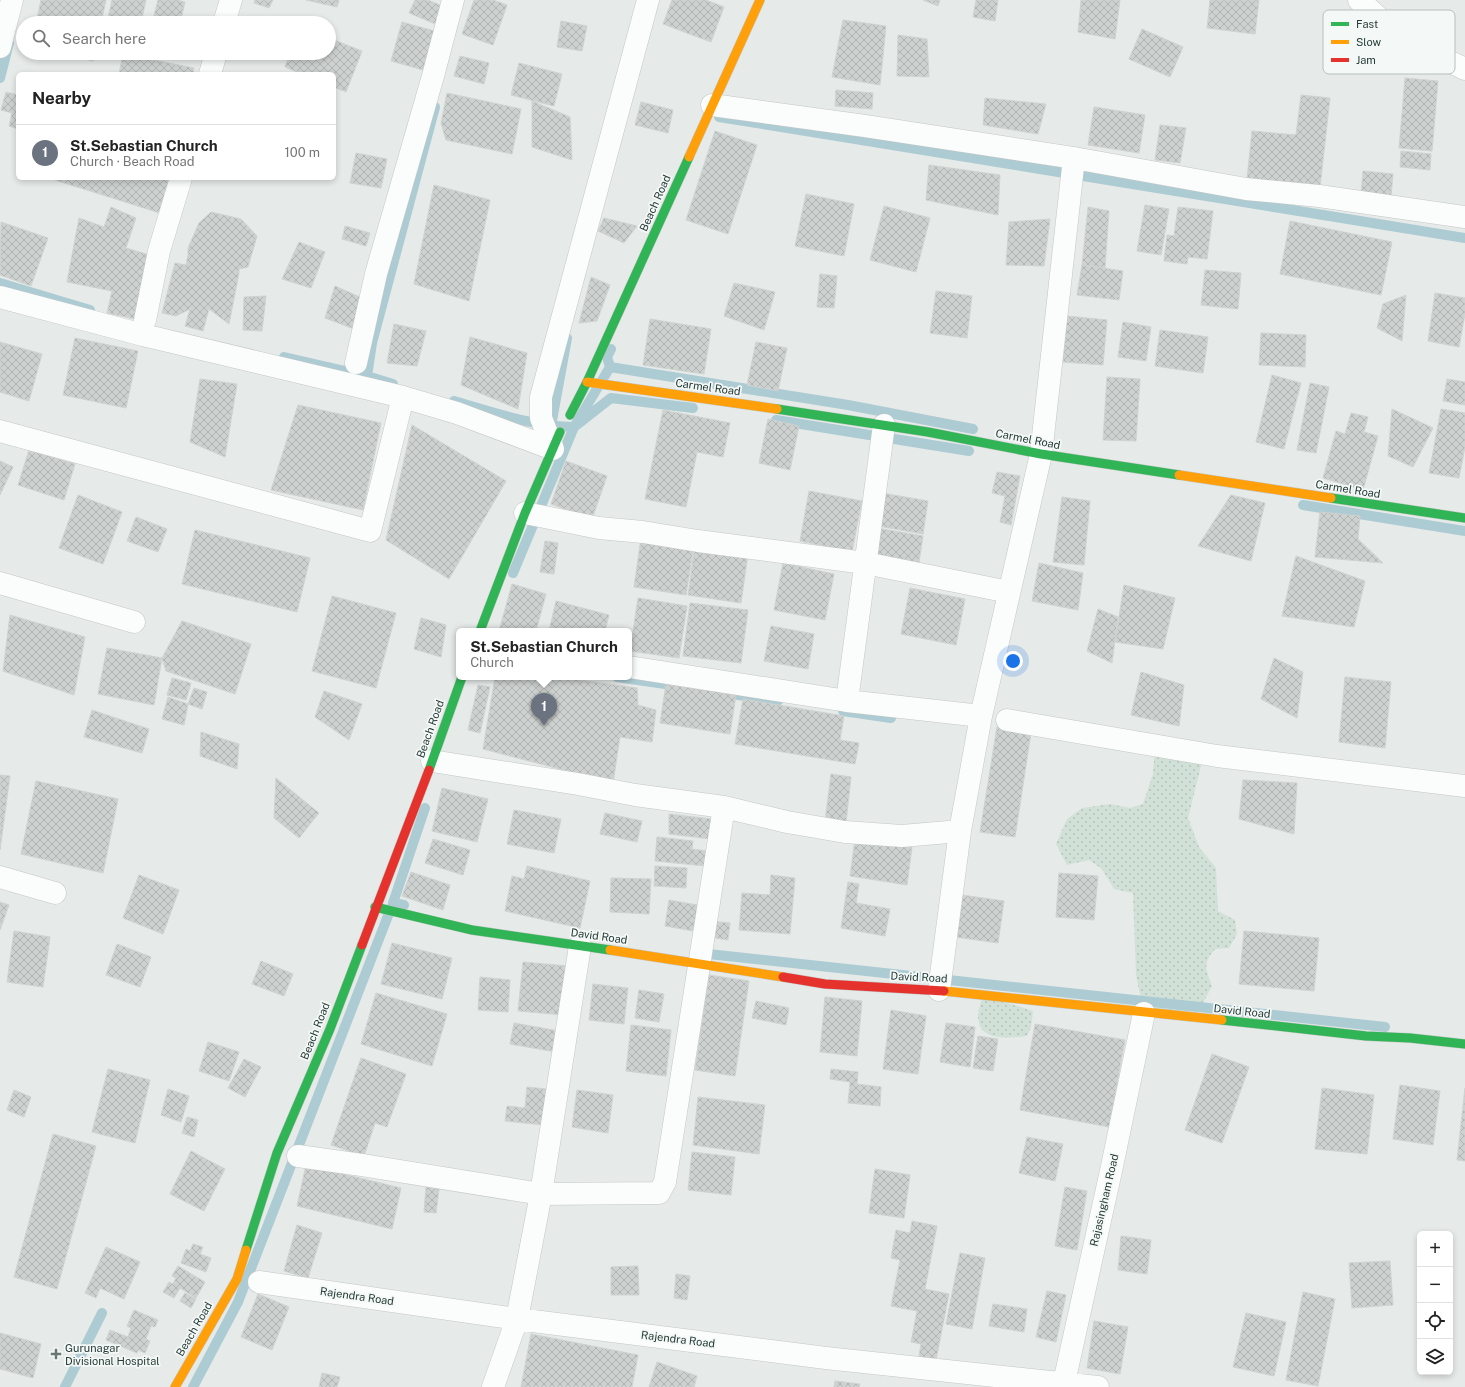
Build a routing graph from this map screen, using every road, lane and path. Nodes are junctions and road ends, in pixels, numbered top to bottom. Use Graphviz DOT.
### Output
graph roads {
  1 [pos="12,0"];
  2 [pos="231,0"];
  3 [pos="453,0"];
  4 [pos="648,0"];
  5 [pos="760,0"];
  6 [pos="1359,0"];
  7 [pos="1370,10"];
  8 [pos="226,16"];
  9 [pos="0,47"];
  10 [pos="214,60"];
  11 [pos="1455,64"];
  12 [pos="1465,69"];
  13 [pos="211,72"];
  14 [pos="712,105"];
  15 [pos="1074,158"];
  16 [pos="180,180"];
  17 [pos="1465,217"];
  18 [pos="0,297"];
  19 [pos="146,320"];
  20 [pos="356,363"];
  21 [pos="587,382"];
  22 [pos="403,397"];
  23 [pos="570,415"];
  24 [pos="884,425"];
  25 [pos="0,431"];
  26 [pos="557,441"];
  27 [pos="1041,454"];
  28 [pos="525,513"];
  29 [pos="1465,518"];
  30 [pos="865,563"];
  31 [pos="0,583"];
  32 [pos="1009,592"];
  33 [pos="134,622"];
  34 [pos="481,628"];
  35 [pos="632,667"];
  36 [pos="461,680"];
  37 [pos="847,701"];
  38 [pos="981,716"];
  39 [pos="1007,720"];
  40 [pos="432,761"];
  41 [pos="1465,786"];
  42 [pos="724,807"];
  43 [pos="960,831"];
  44 [pos="0,876"];
  45 [pos="55,893"];
  46 [pos="375,907"];
  47 [pos="580,946"];
  48 [pos="699,963"];
  49 [pos="939,990"];
  50 [pos="1144,1013"];
  51 [pos="1465,1044"];
  52 [pos="298,1156"];
  53 [pos="541,1194"];
  54 [pos="259,1282"];
  55 [pos="517,1318"];
  56 [pos="1063,1385"];
  57 [pos="175,1387"];
  58 [pos="493,1387"];
  59 [pos="1098,1387"];
  1 -- 9 [label="street"];
  2 -- 8 [label="street"];
  3 -- 20 [label="street"];
  4 -- 26 [label="street"];
  5 -- 14 [label="street, Beach Road"];
  6 -- 7 [label="street"];
  10 -- 13 [label="street"];
  11 -- 12 [label="street"];
  14 -- 15 [label="street"];
  14 -- 21 [label="street, Beach Road"];
  15 -- 17 [label="street"];
  15 -- 27 [label="street"];
  16 -- 19 [label="street"];
  18 -- 22 [label="street"];
  21 -- 23 [label="street, Beach Road"];
  21 -- 24 [label="street, Carmel Road"];
  22 -- 25 [label="street"];
  22 -- 26 [label="street"];
  24 -- 27 [label="street, Carmel Road"];
  24 -- 30 [label="street"];
  26 -- 28 [label="street"];
  27 -- 29 [label="street, Carmel Road"];
  27 -- 32 [label="street"];
  28 -- 30 [label="street"];
  28 -- 34 [label="street"];
  30 -- 32 [label="street"];
  30 -- 37 [label="street"];
  31 -- 33 [label="street"];
  32 -- 38 [label="street"];
  35 -- 37 [label="street"];
  36 -- 40 [label="street, Beach Road"];
  37 -- 38 [label="street"];
  38 -- 43 [label="street"];
  39 -- 41 [label="street"];
  40 -- 42 [label="street"];
  40 -- 46 [label="street, Beach Road"];
  42 -- 43 [label="street"];
  42 -- 48 [label="street"];
  43 -- 49 [label="street"];
  44 -- 45 [label="street"];
  46 -- 47 [label="street, David Road"];
  46 -- 57 [label="street, Beach Road"];
  47 -- 48 [label="street, David Road"];
  47 -- 53 [label="street"];
  48 -- 49 [label="street, David Road"];
  48 -- 53 [label="street"];
  49 -- 50 [label="street, David Road"];
  50 -- 51 [label="street, David Road"];
  50 -- 56 [label="street, Rajasingham Road"];
  52 -- 53 [label="street"];
  53 -- 55 [label="street"];
  54 -- 55 [label="street, Rajendra Road"];
  55 -- 56 [label="street, Rajendra Road"];
  55 -- 58 [label="street"];
  56 -- 59 [label="street, Rajendra Road"];
}
